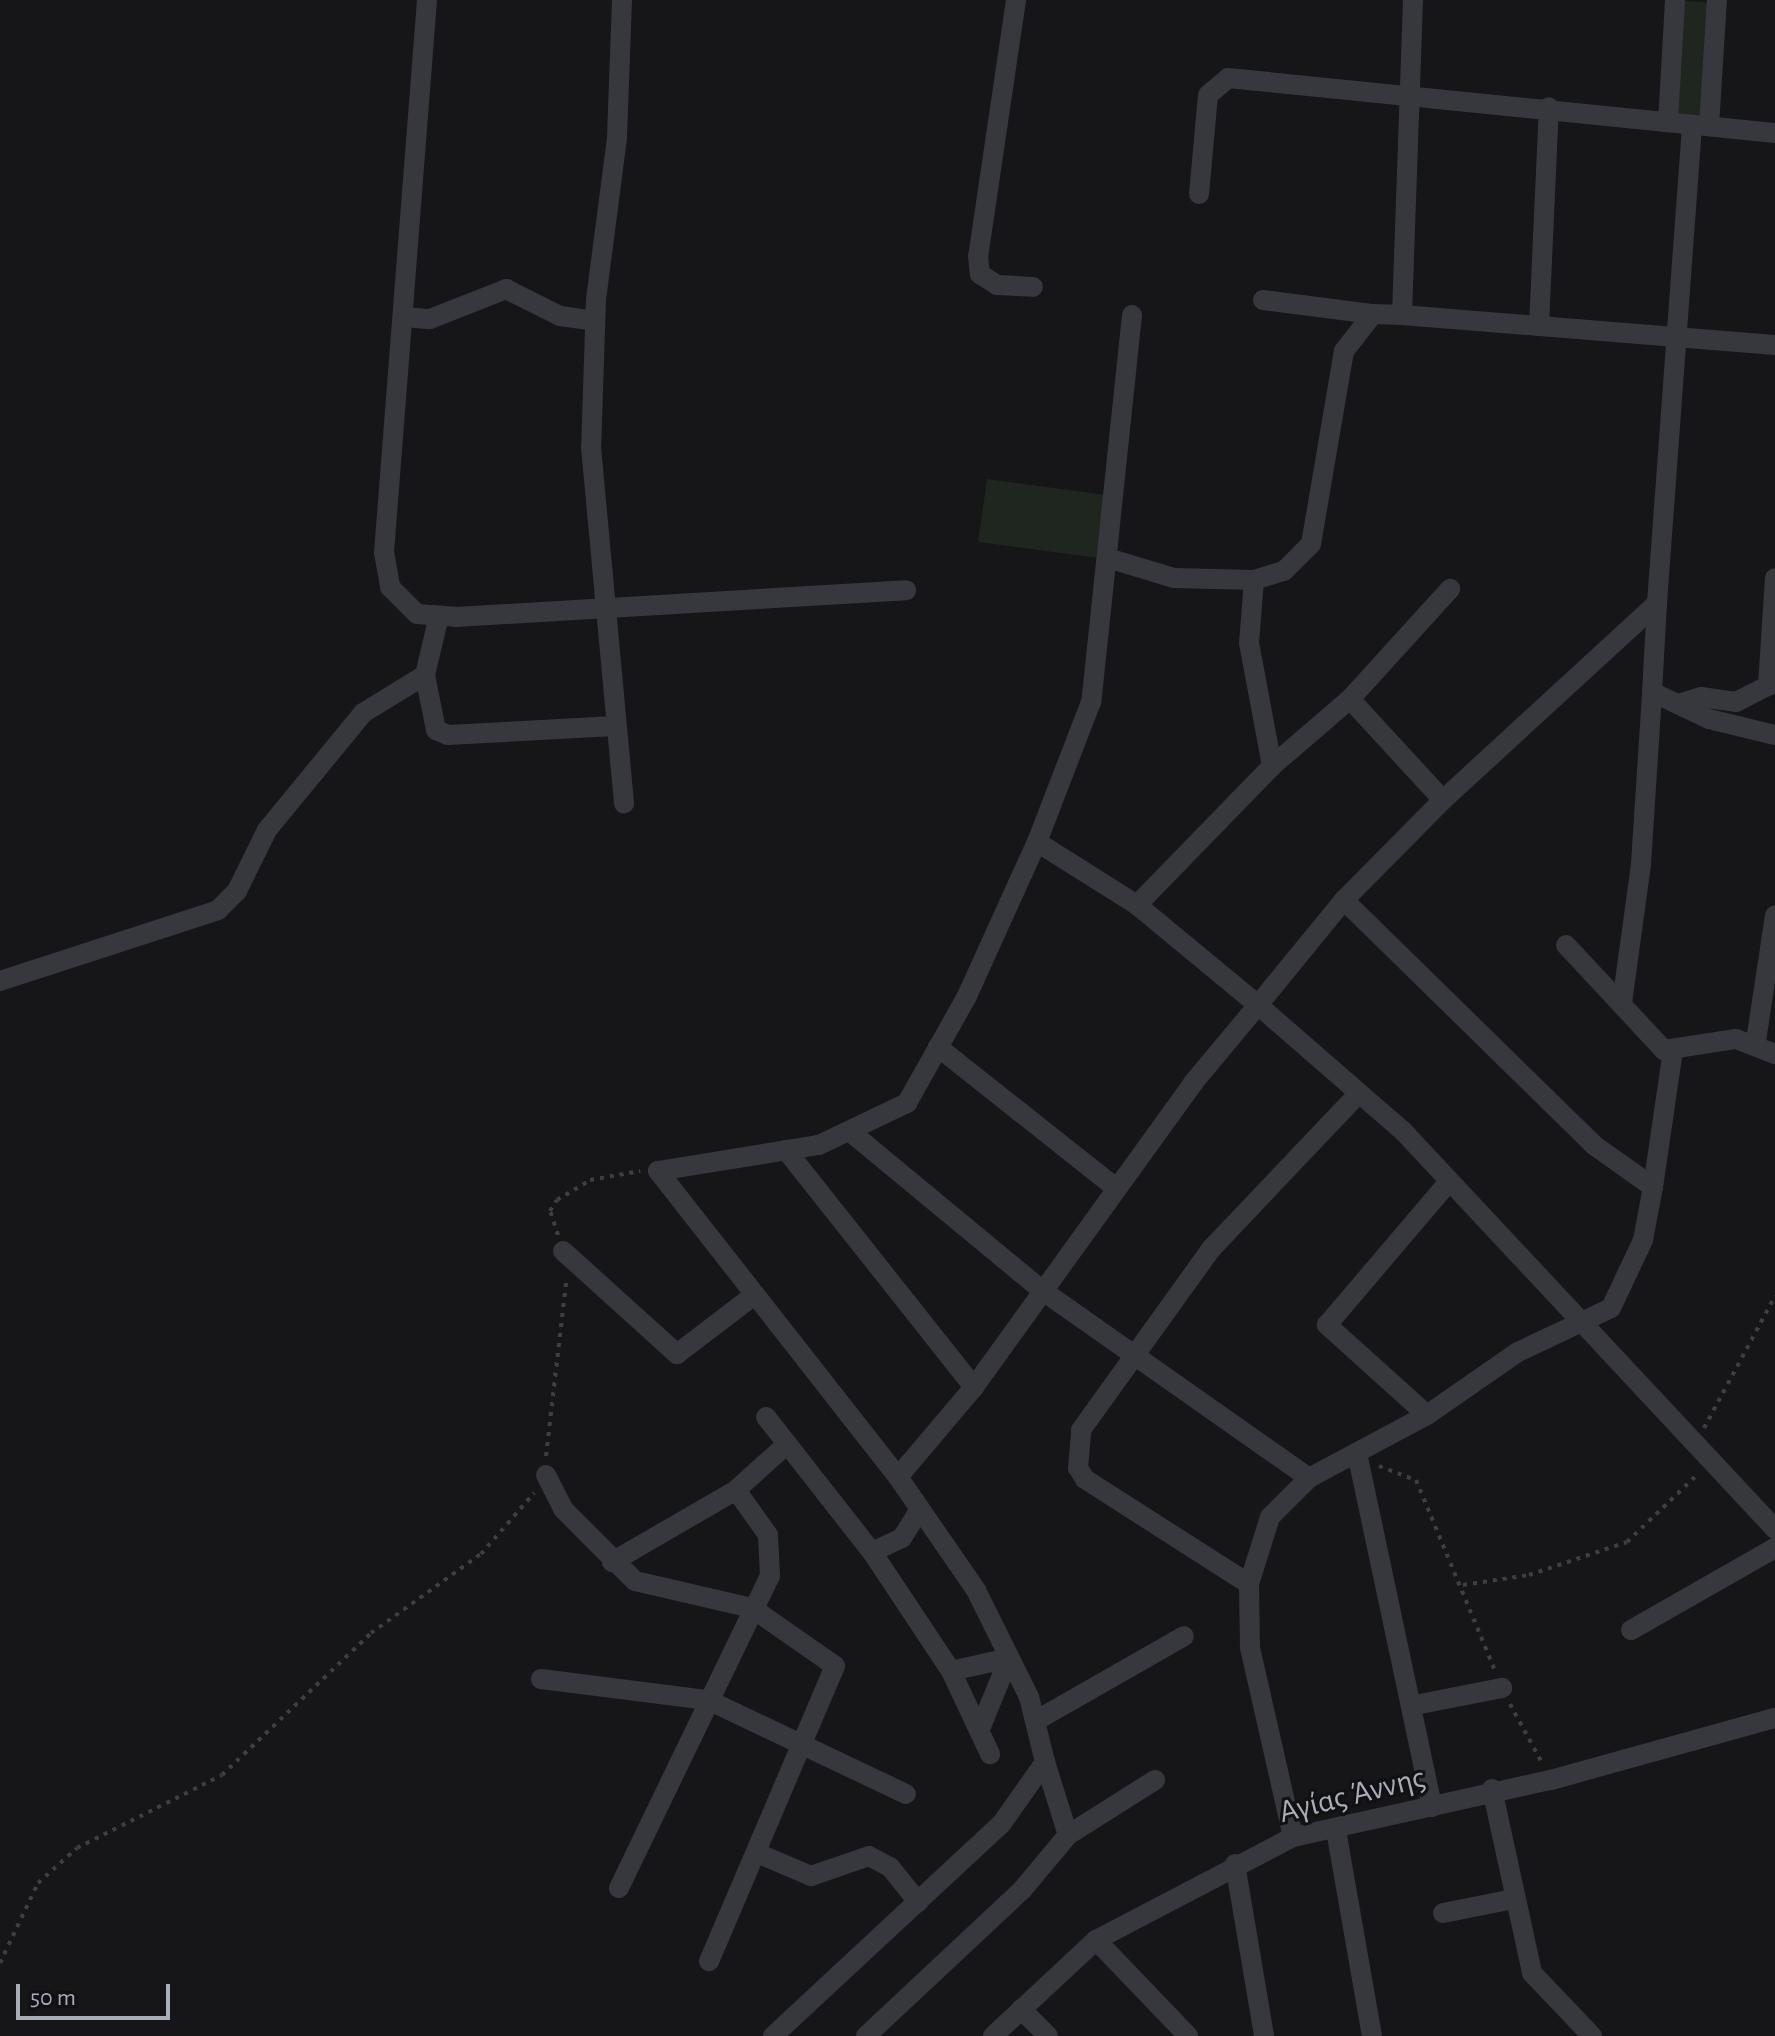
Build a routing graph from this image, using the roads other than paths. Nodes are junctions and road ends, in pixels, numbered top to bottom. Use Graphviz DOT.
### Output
graph roads {
  1 [pos="427,0"];
  2 [pos="622,0"];
  3 [pos="1016,0"];
  4 [pos="1413,0"];
  5 [pos="1675,0"];
  6 [pos="1717,0"];
  7 [pos="1411,96"];
  8 [pos="1549,107"];
  9 [pos="1668,122"];
  10 [pos="1701,128"];
  11 [pos="1775,133"];
  12 [pos="1199,194"];
  13 [pos="1033,287"];
  14 [pos="1263,300"];
  15 [pos="1373,314"];
  16 [pos="1132,315"];
  17 [pos="1402,315"];
  18 [pos="405,317"];
  19 [pos="595,321"];
  20 [pos="1539,326"];
  21 [pos="1680,341"];
  22 [pos="1775,345"];
  23 [pos="1111,559"];
  24 [pos="1775,578"];
  25 [pos="1254,580"];
  26 [pos="1450,589"];
  27 [pos="906,590"];
  28 [pos="1657,603"];
  29 [pos="604,606"];
  30 [pos="439,616"];
  31 [pos="425,675"];
  32 [pos="1652,692"];
  33 [pos="1350,699"];
  34 [pos="1678,704"];
  35 [pos="615,726"];
  36 [pos="1775,735"];
  37 [pos="1272,766"];
  38 [pos="1443,800"];
  39 [pos="624,803"];
  40 [pos="1037,842"];
  41 [pos="1344,900"];
  42 [pos="1137,905"];
  43 [pos="1775,915"];
  44 [pos="1566,945"];
  45 [pos="0,981"];
  46 [pos="1622,1003"];
  47 [pos="1258,1005"];
  48 [pos="1756,1041"];
  49 [pos="938,1047"];
  50 [pos="1673,1050"];
  51 [pos="1775,1054"];
  52 [pos="1359,1093"];
  53 [pos="853,1134"];
  54 [pos="786,1150"];
  55 [pos="1448,1183"];
  56 [pos="1653,1187"];
  57 [pos="1117,1189"];
  58 [pos="563,1251"];
  59 [pos="1043,1291"];
  60 [pos="753,1296"];
  61 [pos="1587,1320"];
  62 [pos="1134,1357"];
  63 [pos="974,1387"];
  64 [pos="1427,1415"];
  65 [pos="766,1417"];
  66 [pos="787,1444"];
  67 [pos="1359,1461"];
  68 [pos="546,1475"];
  69 [pos="898,1477"];
  70 [pos="1309,1478"];
  71 [pos="736,1490"];
  72 [pos="920,1509"];
  73 [pos="1775,1529"];
  74 [pos="1775,1548"];
  75 [pos="872,1552"];
  76 [pos="612,1562"];
  77 [pos="1249,1584"];
  78 [pos="752,1608"];
  79 [pos="1631,1630"];
  80 [pos="1184,1636"];
  81 [pos="1009,1658"];
  82 [pos="951,1671"];
  83 [pos="541,1679"];
  84 [pos="1502,1688"];
  85 [pos="708,1700"];
  86 [pos="1415,1705"];
  87 [pos="1775,1718"];
  88 [pos="1037,1720"];
  89 [pos="980,1729"];
  90 [pos="801,1742"];
  91 [pos="990,1754"];
  92 [pos="1045,1762"];
  93 [pos="1155,1780"];
  94 [pos="1492,1789"];
  95 [pos="906,1794"];
  96 [pos="1432,1807"];
  97 [pos="1336,1830"];
  98 [pos="1068,1835"];
  99 [pos="1293,1837"];
  100 [pos="757,1853"];
  101 [pos="1235,1864"];
  102 [pos="619,1888"];
  103 [pos="1514,1899"];
  104 [pos="918,1902"];
  105 [pos="1443,1913"];
  106 [pos="1096,1940"];
  107 [pos="709,1961"];
  108 [pos="1021,2009"];
  109 [pos="773,2036"];
  110 [pos="866,2036"];
  111 [pos="993,2036"];
  112 [pos="1048,2036"];
  113 [pos="1188,2036"];
  114 [pos="1264,2036"];
  115 [pos="1372,2036"];
  116 [pos="1592,2036"];
  1 -- 18 [label="street"];
  2 -- 19 [label="street"];
  3 -- 13 [label="street"];
  4 -- 7 [label="street"];
  5 -- 9 [label="street"];
  6 -- 10 [label="street"];
  7 -- 8 [label="street"];
  7 -- 12 [label="street"];
  7 -- 17 [label="street"];
  8 -- 9 [label="street"];
  8 -- 20 [label="street"];
  9 -- 10 [label="street"];
  10 -- 11 [label="street"];
  10 -- 21 [label="street"];
  14 -- 15 [label="street"];
  15 -- 17 [label="street"];
  15 -- 25 [label="street"];
  16 -- 23 [label="street"];
  17 -- 20 [label="street"];
  18 -- 19 [label="street"];
  18 -- 30 [label="street"];
  19 -- 29 [label="street"];
  20 -- 21 [label="street"];
  21 -- 22 [label="street"];
  21 -- 28 [label="street"];
  23 -- 25 [label="street"];
  23 -- 40 [label="street"];
  24 -- 34 [label="street"];
  25 -- 37 [label="street"];
  26 -- 33 [label="street"];
  27 -- 29 [label="street"];
  28 -- 32 [label="street"];
  28 -- 38 [label="street"];
  29 -- 30 [label="street"];
  29 -- 35 [label="street"];
  30 -- 31 [label="street"];
  31 -- 35 [label="street"];
  31 -- 45 [label="street"];
  32 -- 34 [label="street"];
  32 -- 46 [label="street"];
  33 -- 37 [label="street"];
  33 -- 38 [label="street"];
  34 -- 36 [label="street"];
  35 -- 39 [label="street"];
  37 -- 42 [label="street"];
  38 -- 41 [label="street"];
  40 -- 42 [label="street"];
  40 -- 49 [label="street"];
  41 -- 47 [label="street"];
  41 -- 56 [label="street"];
  42 -- 47 [label="street"];
  43 -- 48 [label="street"];
  44 -- 46 [label="street"];
  46 -- 50 [label="street"];
  47 -- 52 [label="street"];
  47 -- 57 [label="street"];
  48 -- 50 [label="street"];
  48 -- 51 [label="street"];
  49 -- 53 [label="street"];
  49 -- 57 [label="street"];
  50 -- 56 [label="street"];
  52 -- 55 [label="street"];
  52 -- 62 [label="street"];
  53 -- 54 [label="street"];
  53 -- 59 [label="street"];
  54 -- 60 [label="street"];
  54 -- 63 [label="street"];
  55 -- 61 [label="street"];
  55 -- 64 [label="street"];
  56 -- 61 [label="street"];
  57 -- 59 [label="street"];
  58 -- 60 [label="street"];
  59 -- 62 [label="street"];
  59 -- 63 [label="street"];
  60 -- 69 [label="street"];
  61 -- 64 [label="street"];
  61 -- 73 [label="street"];
  62 -- 70 [label="street"];
  62 -- 77 [label="street"];
  63 -- 69 [label="street"];
  64 -- 67 [label="street"];
  65 -- 66 [label="street"];
  66 -- 71 [label="street"];
  66 -- 75 [label="street"];
  67 -- 70 [label="street"];
  67 -- 86 [label="street"];
  68 -- 76 [label="street"];
  69 -- 72 [label="street"];
  70 -- 77 [label="street"];
  71 -- 76 [label="street"];
  71 -- 78 [label="street"];
  72 -- 75 [label="street"];
  72 -- 81 [label="street"];
  74 -- 79 [label="street"];
  75 -- 82 [label="street"];
  76 -- 78 [label="street"];
  77 -- 99 [label="street"];
  78 -- 85 [label="street"];
  78 -- 90 [label="street"];
  80 -- 88 [label="street"];
  81 -- 82 [label="street"];
  81 -- 88 [label="street"];
  81 -- 89 [label="street"];
  82 -- 89 [label="street"];
  83 -- 85 [label="street"];
  84 -- 86 [label="street"];
  85 -- 90 [label="street"];
  85 -- 102 [label="street"];
  86 -- 96 [label="street"];
  87 -- 94 [label="street, Αγίας Άννης"];
  88 -- 92 [label="street"];
  89 -- 91 [label="street"];
  90 -- 95 [label="street"];
  90 -- 100 [label="street"];
  92 -- 98 [label="street"];
  92 -- 104 [label="street"];
  93 -- 98 [label="street"];
  94 -- 96 [label="street, Αγίας Άννης"];
  94 -- 103 [label="street"];
  96 -- 97 [label="street, Αγίας Άννης"];
  97 -- 99 [label="street, Αγίας Άννης"];
  97 -- 115 [label="street"];
  98 -- 110 [label="street"];
  99 -- 101 [label="street, Αγίας Άννης"];
  100 -- 104 [label="street"];
  100 -- 107 [label="street"];
  101 -- 106 [label="street, Αγίας Άννης"];
  101 -- 114 [label="street"];
  103 -- 105 [label="street"];
  103 -- 116 [label="street"];
  104 -- 109 [label="street"];
  106 -- 108 [label="street, Αγίας Άννης"];
  106 -- 113 [label="street"];
  108 -- 111 [label="street, Αγίας Άννης"];
  108 -- 112 [label="street"];
}
